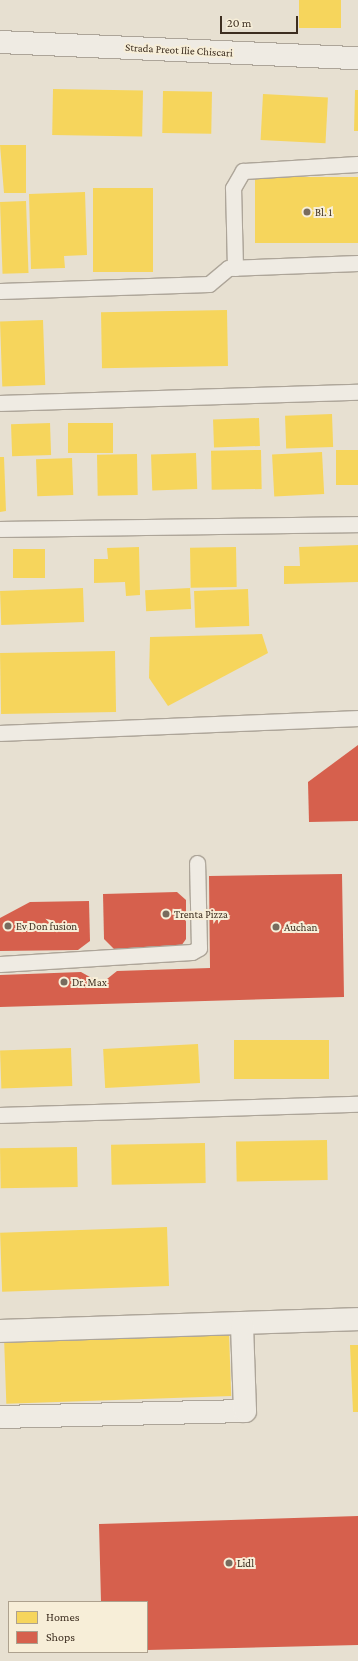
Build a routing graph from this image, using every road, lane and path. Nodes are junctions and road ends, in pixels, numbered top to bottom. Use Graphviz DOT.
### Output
graph roads {
  1 [pos="0,42"];
  2 [pos="358,58"];
  3 [pos="358,164"];
  4 [pos="358,263"];
  5 [pos="235,268"];
  6 [pos="0,291"];
  7 [pos="358,392"];
  8 [pos="0,402"];
  9 [pos="358,524"];
  10 [pos="0,529"];
  11 [pos="358,718"];
  12 [pos="0,733"];
  13 [pos="197,863"];
  14 [pos="0,964"];
  15 [pos="358,1104"];
  16 [pos="0,1115"];
  17 [pos="358,1318"];
  18 [pos="242,1325"];
  19 [pos="0,1330"];
  20 [pos="0,1417"];
  1 -- 2 [label="street, Strada Preot Ilie Chiscari"];
  3 -- 5 [label="lane"];
  4 -- 5 [label="lane"];
  5 -- 6 [label="lane"];
  7 -- 8 [label="lane"];
  9 -- 10 [label="lane"];
  11 -- 12 [label="lane"];
  13 -- 14 [label="lane"];
  15 -- 16 [label="lane"];
  17 -- 18 [label="street"];
  18 -- 19 [label="street"];
  18 -- 20 [label="street"];
}
